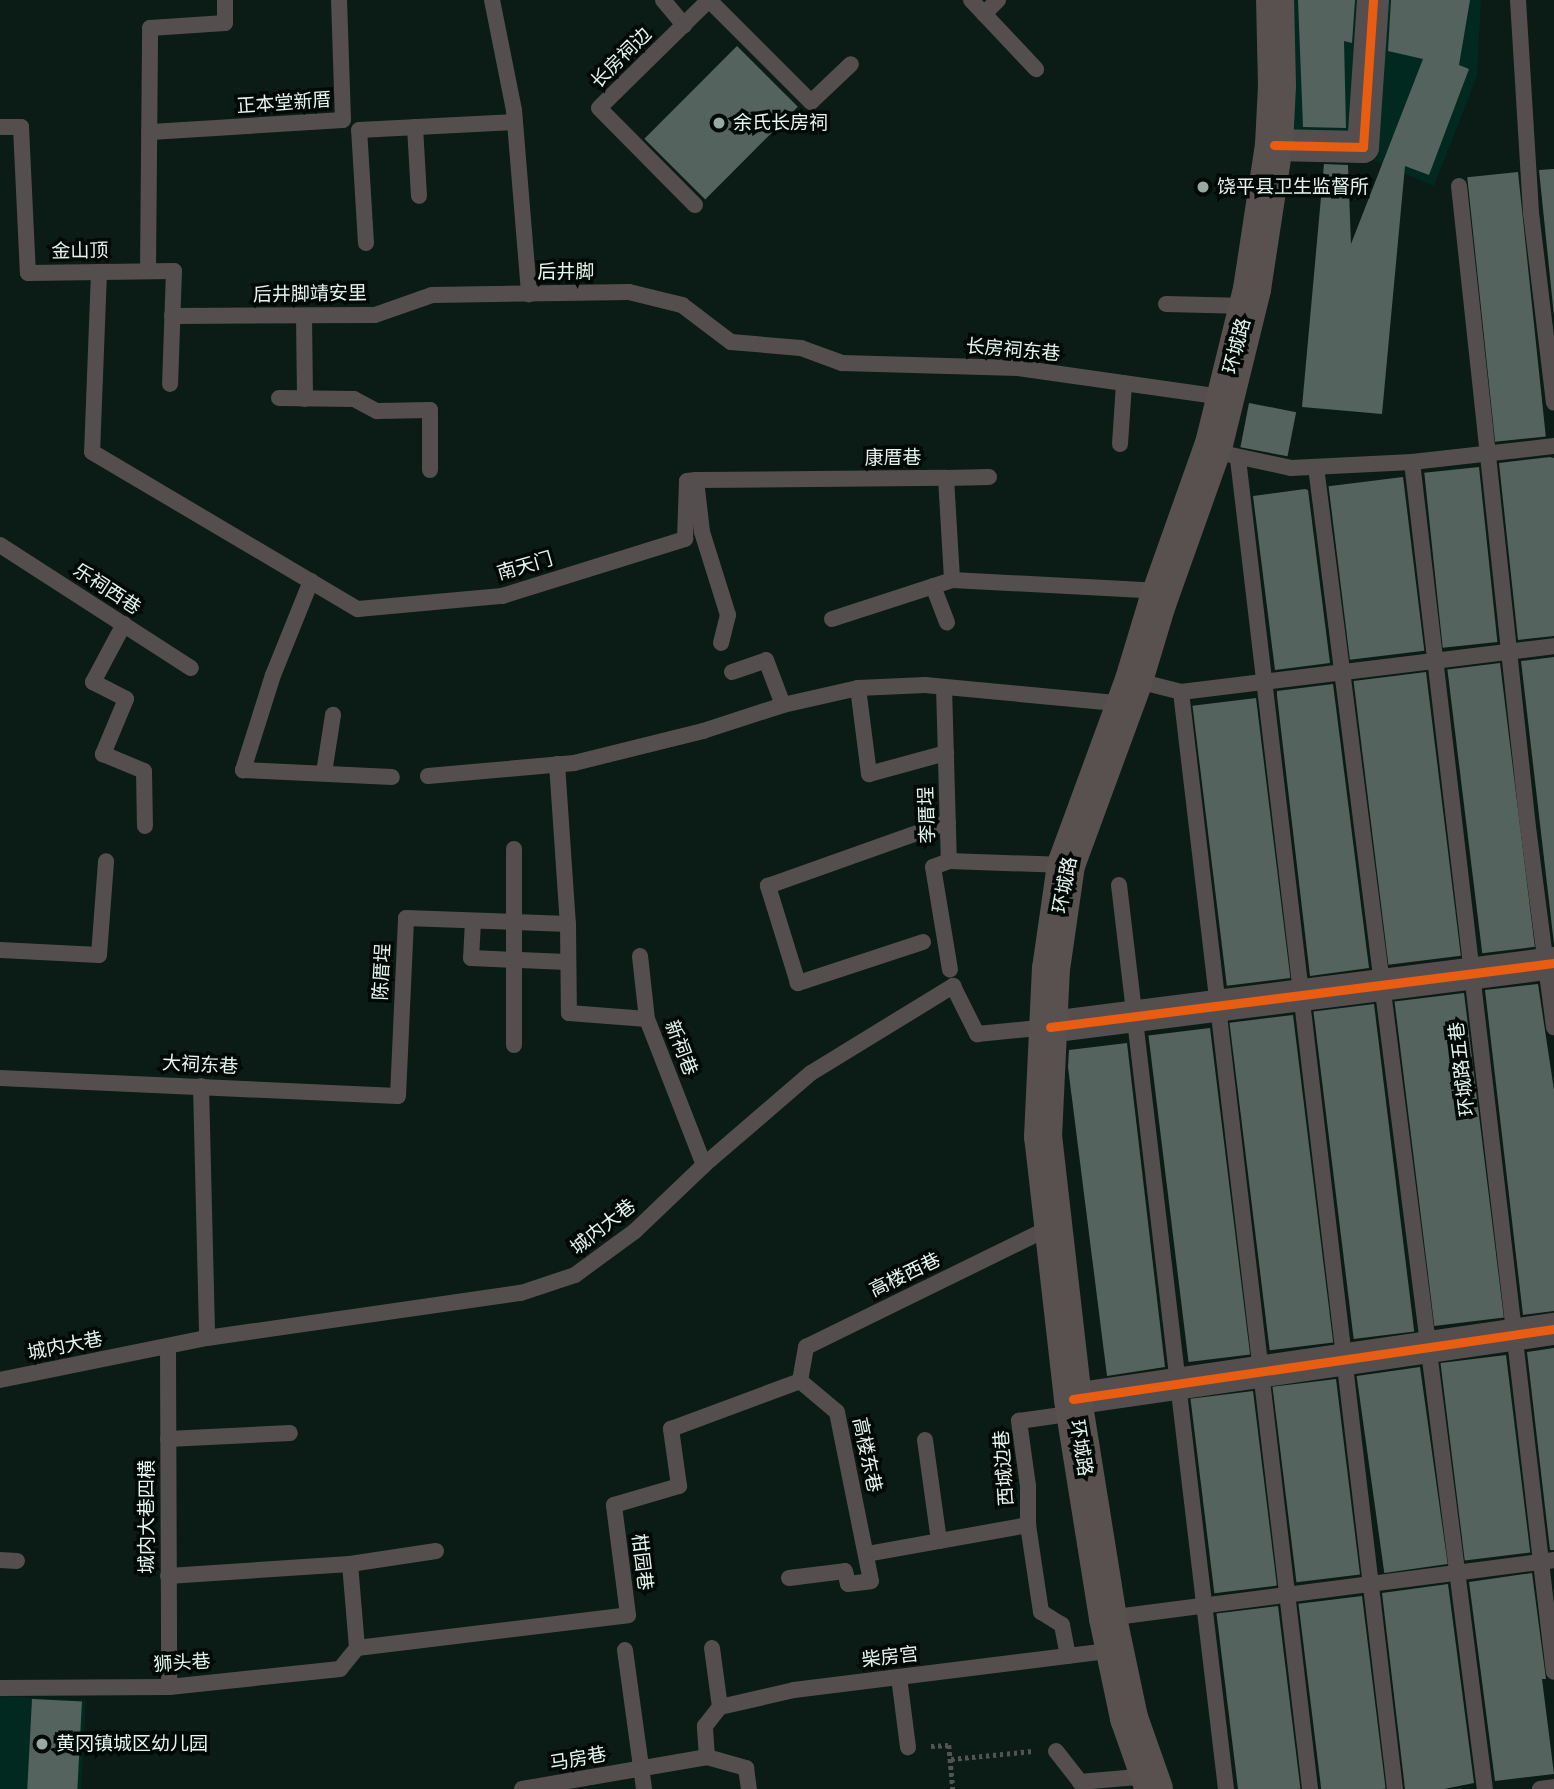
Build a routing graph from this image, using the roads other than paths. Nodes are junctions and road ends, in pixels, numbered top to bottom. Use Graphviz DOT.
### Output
graph roads {
  1 [pos="225,0"];
  2 [pos="340,0"];
  3 [pos="492,0"];
  4 [pos="663,0"];
  5 [pos="709,0"];
  6 [pos="971,0"];
  7 [pos="998,0"];
  8 [pos="1275,0"];
  9 [pos="1373,0"];
  10 [pos="1518,0"];
  11 [pos="984,14"];
  12 [pos="684,25"];
  13 [pos="851,64"];
  14 [pos="1036,69"];
  15 [pos="515,122"];
  16 [pos="0,127"];
  17 [pos="415,127"];
  18 [pos="151,132"];
  19 [pos="1274,145"];
  20 [pos="1459,186"];
  21 [pos="419,196"];
  22 [pos="695,205"];
  23 [pos="366,243"];
  24 [pos="148,271"];
  25 [pos="99,272"];
  26 [pos="529,294"];
  27 [pos="1166,304"];
  28 [pos="1247,306"];
  29 [pos="172,316"];
  30 [pos="304,316"];
  31 [pos="801,348"];
  32 [pos="1124,383"];
  33 [pos="170,384"];
  34 [pos="1223,397"];
  35 [pos="279,398"];
  36 [pos="305,399"];
  37 [pos="1554,403"];
  38 [pos="1120,444"];
  39 [pos="1554,446"];
  40 [pos="1226,452"];
  41 [pos="1412,462"];
  42 [pos="1317,467"];
  43 [pos="430,470"];
  44 [pos="989,477"];
  45 [pos="946,478"];
  46 [pos="696,480"];
  47 [pos="0,545"];
  48 [pos="952,580"];
  49 [pos="311,581"];
  50 [pos="933,586"];
  51 [pos="1162,591"];
  52 [pos="832,619"];
  53 [pos="947,622"];
  54 [pos="124,624"];
  55 [pos="721,643"];
  56 [pos="1554,646"];
  57 [pos="191,668"];
  58 [pos="732,672"];
  59 [pos="944,687"];
  60 [pos="858,688"];
  61 [pos="1130,692"];
  62 [pos="1181,692"];
  63 [pos="783,705"];
  64 [pos="333,715"];
  65 [pos="946,753"];
  66 [pos="556,764"];
  67 [pos="324,773"];
  68 [pos="428,776"];
  69 [pos="392,777"];
  70 [pos="948,821"];
  71 [pos="145,826"];
  72 [pos="514,849"];
  73 [pos="106,861"];
  74 [pos="949,861"];
  75 [pos="1066,865"];
  76 [pos="1119,884"];
  77 [pos="473,921"];
  78 [pos="516,922"];
  79 [pos="568,924"];
  80 [pos="923,942"];
  81 [pos="0,950"];
  82 [pos="639,956"];
  83 [pos="516,959"];
  84 [pos="567,962"];
  85 [pos="1554,963"];
  86 [pos="950,970"];
  87 [pos="647,1019"];
  88 [pos="1050,1027"];
  89 [pos="1554,1027"];
  90 [pos="514,1045"];
  91 [pos="0,1078"];
  92 [pos="201,1086"];
  93 [pos="398,1096"];
  94 [pos="704,1166"];
  95 [pos="1054,1226"];
  96 [pos="1554,1329"];
  97 [pos="207,1338"];
  98 [pos="168,1347"];
  99 [pos="0,1380"];
  100 [pos="800,1381"];
  101 [pos="1074,1406"];
  102 [pos="290,1433"];
  103 [pos="168,1439"];
  104 [pos="925,1440"];
  105 [pos="1028,1525"];
  106 [pos="939,1541"];
  107 [pos="436,1551"];
  108 [pos="867,1554"];
  109 [pos="0,1560"];
  110 [pos="1554,1560"];
  111 [pos="17,1561"];
  112 [pos="350,1564"];
  113 [pos="168,1576"];
  114 [pos="789,1578"];
  115 [pos="1111,1634"];
  116 [pos="357,1648"];
  117 [pos="712,1648"];
  118 [pos="625,1650"];
  119 [pos="1068,1656"];
  120 [pos="1554,1672"];
  121 [pos="899,1677"];
  122 [pos="169,1687"];
  123 [pos="0,1688"];
  124 [pos="720,1707"];
  125 [pos="908,1748"];
  126 [pos="1048,1751"];
  127 [pos="707,1757"];
  128 [pos="641,1769"];
  129 [pos="1151,1783"];
  130 [pos="1554,1787"];
  131 [pos="522,1789"];
  132 [pos="644,1789"];
  133 [pos="749,1789"];
  134 [pos="1226,1789"];
  135 [pos="1310,1789"];
  136 [pos="1395,1789"];
  137 [pos="1485,1789"];
  138 [pos="1539,1789"];
  1 -- 18 [label="lane"];
  2 -- 18 [label="lane, 正本堂新厝"];
  3 -- 15 [label="lane, 后井脚"];
  4 -- 12 [label="lane"];
  5 -- 12 [label="lane, 长房祠边"];
  5 -- 13 [label="lane, 长房祠边"];
  6 -- 11 [label="lane"];
  7 -- 11 [label="lane"];
  8 -- 19 [label="main road, 环城路"];
  9 -- 19 [label="street"];
  10 -- 37 [label="lane"];
  11 -- 14 [label="lane"];
  12 -- 22 [label="lane, 长房祠边"];
  15 -- 17 [label="lane"];
  15 -- 26 [label="lane, 后井脚"];
  16 -- 25 [label="lane, 金山顶"];
  17 -- 21 [label="lane"];
  17 -- 23 [label="lane"];
  18 -- 24 [label="lane"];
  19 -- 28 [label="main road, 环城路"];
  20 -- 89 [label="lane"];
  24 -- 25 [label="lane, 金山顶"];
  24 -- 29 [label="lane, 金山顶"];
  25 -- 49 [label="lane, 南天门"];
  26 -- 30 [label="lane, 后井脚靖安里"];
  26 -- 31 [label="lane, 后井脚"];
  27 -- 28 [label="lane"];
  28 -- 34 [label="main road, 环城路"];
  29 -- 30 [label="lane, 后井脚靖安里"];
  29 -- 33 [label="lane"];
  30 -- 36 [label="lane"];
  31 -- 32 [label="lane, 长房祠东巷"];
  32 -- 34 [label="lane, 长房祠东巷"];
  32 -- 38 [label="lane"];
  34 -- 40 [label="main road, 环城路"];
  35 -- 36 [label="lane"];
  36 -- 43 [label="lane"];
  39 -- 41 [label="lane"];
  40 -- 42 [label="lane"];
  40 -- 51 [label="main road, 环城路"];
  40 -- 136 [label="lane"];
  41 -- 42 [label="lane"];
  41 -- 120 [label="lane, 环城路五巷"];
  42 -- 137 [label="lane"];
  44 -- 45 [label="lane"];
  45 -- 46 [label="lane, 康厝巷"];
  45 -- 48 [label="lane, 康厝巷"];
  46 -- 49 [label="lane, 南天门"];
  46 -- 55 [label="lane"];
  47 -- 54 [label="lane, 乐祠西巷"];
  48 -- 50 [label="lane"];
  48 -- 51 [label="lane"];
  49 -- 67 [label="lane"];
  50 -- 52 [label="lane"];
  50 -- 53 [label="lane"];
  51 -- 61 [label="main road, 环城路"];
  54 -- 57 [label="lane, 乐祠西巷"];
  54 -- 71 [label="lane"];
  56 -- 62 [label="lane"];
  58 -- 63 [label="lane"];
  59 -- 60 [label="lane"];
  59 -- 61 [label="lane"];
  59 -- 65 [label="lane, 李厝埕"];
  60 -- 63 [label="lane"];
  60 -- 65 [label="lane"];
  61 -- 62 [label="lane"];
  61 -- 75 [label="main road, 环城路"];
  62 -- 135 [label="lane"];
  63 -- 66 [label="lane"];
  64 -- 67 [label="lane"];
  65 -- 70 [label="lane, 李厝埕"];
  66 -- 68 [label="lane"];
  66 -- 79 [label="lane"];
  67 -- 69 [label="lane"];
  70 -- 74 [label="lane, 李厝埕"];
  70 -- 80 [label="lane"];
  72 -- 78 [label="lane"];
  73 -- 81 [label="lane"];
  74 -- 75 [label="lane"];
  74 -- 86 [label="lane, 李厝埕"];
  75 -- 88 [label="main road, 环城路"];
  76 -- 134 [label="lane"];
  77 -- 78 [label="lane, 陈厝埕"];
  77 -- 83 [label="lane"];
  77 -- 93 [label="lane, 陈厝埕"];
  78 -- 79 [label="lane, 陈厝埕"];
  78 -- 83 [label="lane"];
  79 -- 84 [label="lane"];
  82 -- 87 [label="lane"];
  83 -- 84 [label="lane"];
  83 -- 90 [label="lane"];
  84 -- 87 [label="lane, 新祠巷"];
  85 -- 88 [label="street"];
  87 -- 94 [label="lane, 新祠巷"];
  88 -- 94 [label="lane, 城内大巷"];
  88 -- 95 [label="main road, 环城路"];
  91 -- 92 [label="lane, 大祠东巷"];
  92 -- 93 [label="lane, 大祠东巷"];
  92 -- 97 [label="lane"];
  94 -- 97 [label="lane, 城内大巷"];
  95 -- 100 [label="lane, 高楼西巷"];
  95 -- 101 [label="main road, 环城路"];
  96 -- 101 [label="street"];
  97 -- 98 [label="lane, 城内大巷"];
  98 -- 99 [label="lane, 城内大巷"];
  98 -- 103 [label="lane, 城内大巷四横"];
  100 -- 108 [label="lane, 高楼东巷"];
  100 -- 116 [label="lane, 柑园巷"];
  101 -- 105 [label="lane, 西城边巷"];
  101 -- 115 [label="main road, 环城路"];
  102 -- 103 [label="lane"];
  103 -- 113 [label="lane, 城内大巷四横"];
  104 -- 106 [label="lane"];
  105 -- 106 [label="lane"];
  105 -- 119 [label="lane"];
  106 -- 108 [label="lane"];
  107 -- 112 [label="lane"];
  108 -- 114 [label="lane, 高楼东巷"];
  109 -- 111 [label="lane"];
  110 -- 115 [label="lane, 柴房宫"];
  112 -- 113 [label="lane"];
  112 -- 116 [label="lane"];
  113 -- 122 [label="lane, 城内大巷四横"];
  115 -- 119 [label="lane, 柴房宫"];
  115 -- 129 [label="main road, 环城路"];
  116 -- 122 [label="lane, 狮头巷"];
  117 -- 124 [label="lane"];
  118 -- 128 [label="lane"];
  119 -- 121 [label="lane, 柴房宫"];
  121 -- 124 [label="lane, 柴房宫"];
  121 -- 125 [label="lane"];
  122 -- 123 [label="lane, 狮头巷"];
  124 -- 127 [label="lane"];
  126 -- 129 [label="lane"];
  127 -- 128 [label="lane, 马房巷"];
  127 -- 133 [label="lane"];
  128 -- 131 [label="lane, 马房巷"];
  128 -- 132 [label="lane"];
  130 -- 138 [label="lane"];
}
